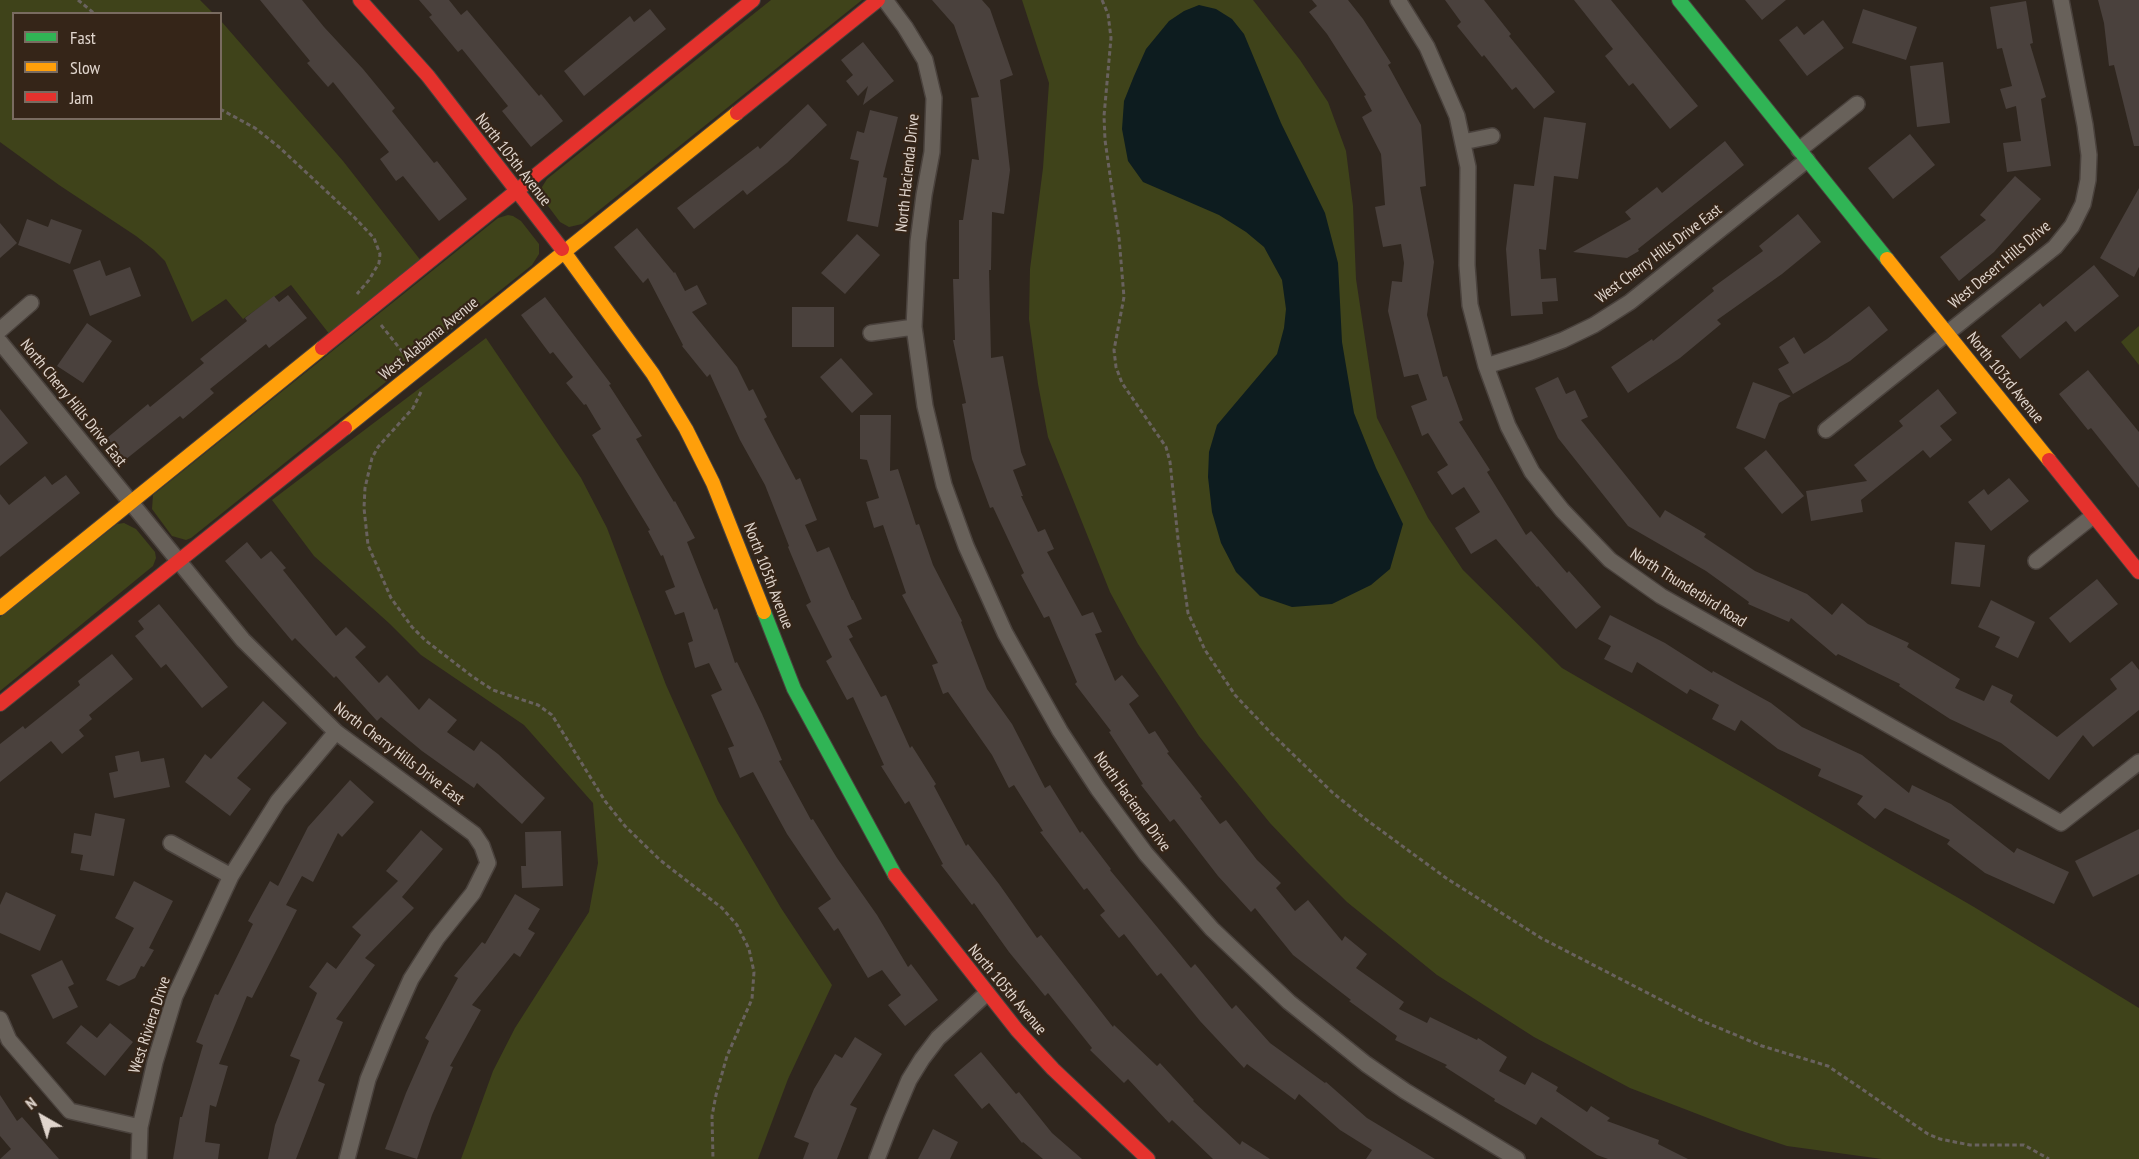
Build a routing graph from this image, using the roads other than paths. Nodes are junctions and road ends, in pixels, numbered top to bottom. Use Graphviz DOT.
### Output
graph roads {
  1 [pos="360,0"];
  2 [pos="753,0"];
  3 [pos="878,0"];
  4 [pos="885,0"];
  5 [pos="1398,0"];
  6 [pos="1679,0"];
  7 [pos="2061,0"];
  8 [pos="1857,104"];
  9 [pos="1492,136"];
  10 [pos="1463,142"];
  11 [pos="1803,155"];
  12 [pos="516,192"];
  13 [pos="564,252"];
  14 [pos="31,303"];
  15 [pos="914,327"];
  16 [pos="0,330"];
  17 [pos="871,333"];
  18 [pos="1947,333"];
  19 [pos="0,342"];
  20 [pos="1486,366"];
  21 [pos="1826,430"];
  22 [pos="130,503"];
  23 [pos="2093,516"];
  24 [pos="2036,561"];
  25 [pos="178,562"];
  26 [pos="2139,572"];
  27 [pos="0,608"];
  28 [pos="0,704"];
  29 [pos="336,732"];
  30 [pos="2139,762"];
  31 [pos="171,843"];
  32 [pos="231,876"];
  33 [pos="987,993"];
  34 [pos="0,1019"];
  35 [pos="140,1127"];
  36 [pos="139,1159"];
  37 [pos="347,1159"];
  38 [pos="878,1159"];
  39 [pos="1148,1159"];
  40 [pos="1516,1159"];
  1 -- 12 [label="street, North 105th Avenue"];
  2 -- 12 [label="street"];
  3 -- 13 [label="street, West Alabama Avenue"];
  4 -- 15 [label="street, North Hacienda Drive"];
  5 -- 10 [label="street, North Thunderbird Road"];
  6 -- 11 [label="street, North 103rd Avenue"];
  7 -- 18 [label="street, West Desert Hills Drive"];
  8 -- 11 [label="street"];
  9 -- 10 [label="street"];
  10 -- 20 [label="street, North Thunderbird Road"];
  11 -- 18 [label="street, North 103rd Avenue"];
  11 -- 20 [label="street, West Cherry Hills Drive East"];
  12 -- 13 [label="street, North 105th Avenue"];
  12 -- 22 [label="street"];
  13 -- 25 [label="street, West Alabama Avenue"];
  13 -- 33 [label="street, North 105th Avenue"];
  14 -- 16 [label="street, North Cherry Hills Drive East"];
  15 -- 17 [label="street"];
  15 -- 40 [label="street, North Hacienda Drive"];
  18 -- 21 [label="street, West Desert Hills Drive"];
  18 -- 23 [label="street, North 103rd Avenue"];
  19 -- 22 [label="street, North Cherry Hills Drive East"];
  20 -- 30 [label="street, North Thunderbird Road"];
  22 -- 25 [label="street, North Cherry Hills Drive East"];
  22 -- 27 [label="street"];
  23 -- 24 [label="street"];
  23 -- 26 [label="street, North 103rd Avenue"];
  25 -- 28 [label="street, West Alabama Avenue"];
  25 -- 29 [label="street, North Cherry Hills Drive East"];
  29 -- 32 [label="street, West Riviera Drive"];
  29 -- 37 [label="street, North Cherry Hills Drive East"];
  31 -- 32 [label="street"];
  32 -- 35 [label="street, West Riviera Drive"];
  33 -- 38 [label="street"];
  33 -- 39 [label="street, North 105th Avenue"];
  34 -- 35 [label="street"];
  35 -- 36 [label="street, West Riviera Drive"];
}
